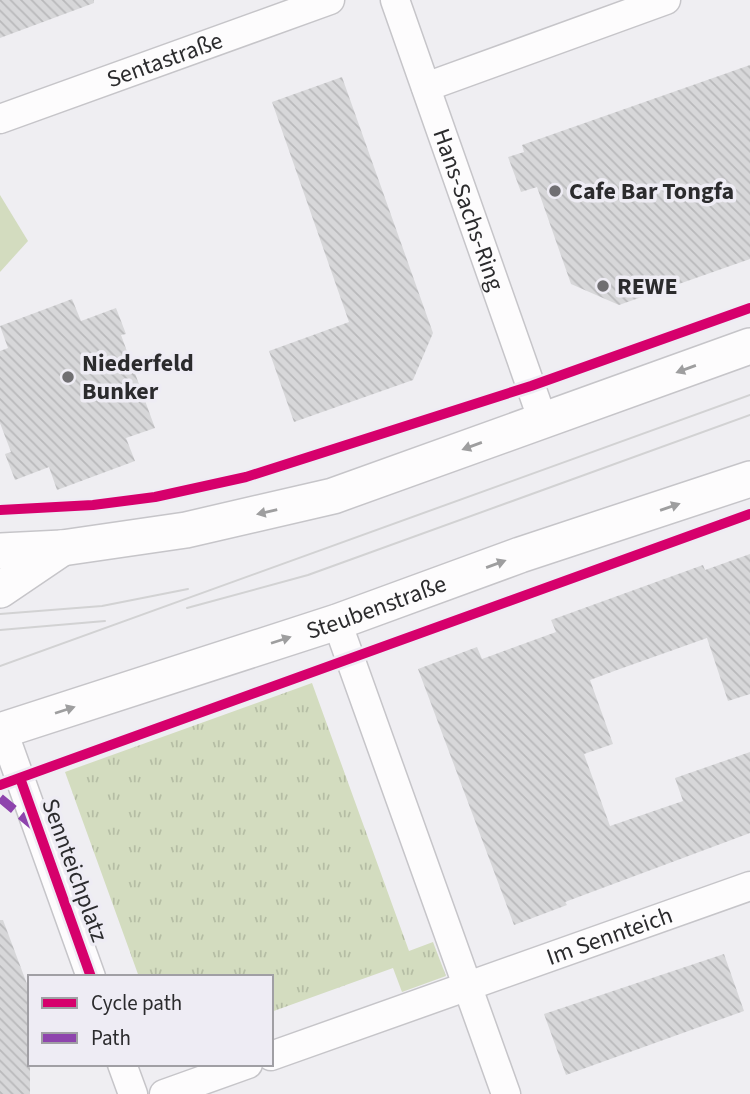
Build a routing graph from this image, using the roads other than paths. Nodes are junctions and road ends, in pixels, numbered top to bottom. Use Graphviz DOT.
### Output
graph roads {
  1 [pos="330,0"];
  2 [pos="395,0"];
  3 [pos="666,0"];
  4 [pos="426,87"];
  5 [pos="0,119"];
  6 [pos="750,346"];
  7 [pos="543,421"];
  8 [pos="750,479"];
  9 [pos="62,548"];
  10 [pos="0,551"];
  11 [pos="0,590"];
  12 [pos="337,622"];
  13 [pos="1,729"];
  14 [pos="750,886"];
  15 [pos="90,975"];
  16 [pos="467,986"];
  17 [pos="273,1055"];
  18 [pos="123,1066"];
  19 [pos="241,1066"];
  20 [pos="133,1094"];
  21 [pos="164,1094"];
  22 [pos="506,1094"];
  1 -- 5 [label="street, Sentastraße"];
  2 -- 4 [label="street, Hans-Sachs-Ring"];
  3 -- 4 [label="street"];
  4 -- 7 [label="street, Hans-Sachs-Ring"];
  6 -- 7 [label="street, one-way"];
  7 -- 9 [label="street, one-way"];
  12 -- 8 [label="street, Steubenstraße, one-way"];
  9 -- 10 [label="street"];
  9 -- 11 [label="street"];
  13 -- 12 [label="street, Steubenstraße, one-way"];
  12 -- 16 [label="street"];
  13 -- 15 [label="street, Sennteichplatz"];
  14 -- 16 [label="street, Im Sennteich"];
  16 -- 17 [label="street"];
  16 -- 22 [label="street"];
  18 -- 20 [label="street"];
  19 -- 21 [label="street"];
}
